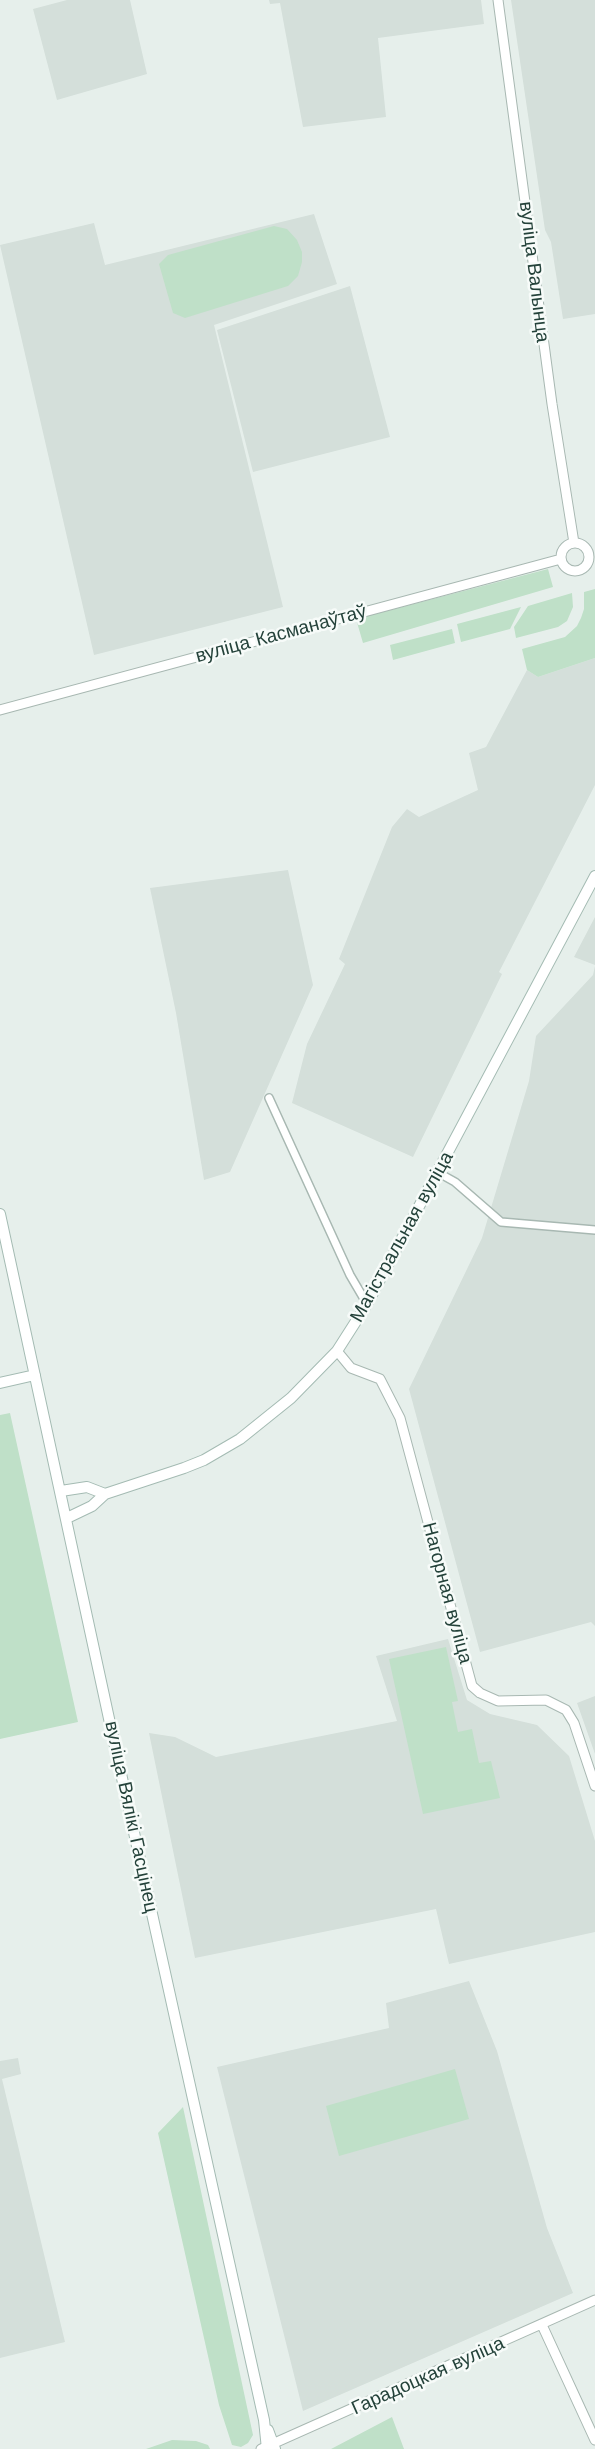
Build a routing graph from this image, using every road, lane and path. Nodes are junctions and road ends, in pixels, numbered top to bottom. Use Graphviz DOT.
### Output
graph roads {
  1 [pos="498,0"];
  2 [pos="574,543"];
  3 [pos="591,551"];
  4 [pos="561,559"];
  5 [pos="0,710"];
  6 [pos="595,876"];
  7 [pos="269,1098"];
  8 [pos="437,1172"];
  9 [pos="0,1214"];
  10 [pos="595,1230"];
  11 [pos="367,1304"];
  12 [pos="337,1351"];
  13 [pos="35,1375"];
  14 [pos="0,1383"];
  15 [pos="61,1491"];
  16 [pos="105,1494"];
  17 [pos="67,1518"];
  18 [pos="595,1786"];
  19 [pos="595,2300"];
  20 [pos="542,2325"];
  21 [pos="595,2440"];
  22 [pos="269,2447"];
  1 -- 2 [label="street, вуліца Валынца"];
  2 -- 3 [label="street"];
  2 -- 4 [label="street"];
  3 -- 4 [label="street"];
  4 -- 5 [label="street, вуліца Касманаўтаў"];
  6 -- 8 [label="main road, Магістральная вуліца"];
  7 -- 11 [label="street"];
  8 -- 10 [label="street"];
  8 -- 11 [label="main road, Магістральная вуліца"];
  9 -- 13 [label="main road, вуліца Вялікі Гасцінец"];
  11 -- 12 [label="main road, Магістральная вуліца"];
  12 -- 16 [label="main road, Магістральная вуліца"];
  12 -- 18 [label="street, Нагорная вуліца"];
  13 -- 14 [label="main road"];
  13 -- 15 [label="main road, вуліца Вялікі Гасцінец"];
  15 -- 16 [label="main road"];
  15 -- 17 [label="main road, вуліца Вялікі Гасцінец"];
  16 -- 17 [label="main road"];
  17 -- 22 [label="main road, вуліца Вялікі Гасцінец"];
  19 -- 20 [label="street, Гарадоцкая вуліца"];
  20 -- 21 [label="street"];
  20 -- 22 [label="street, Гарадоцкая вуліца"];
}
